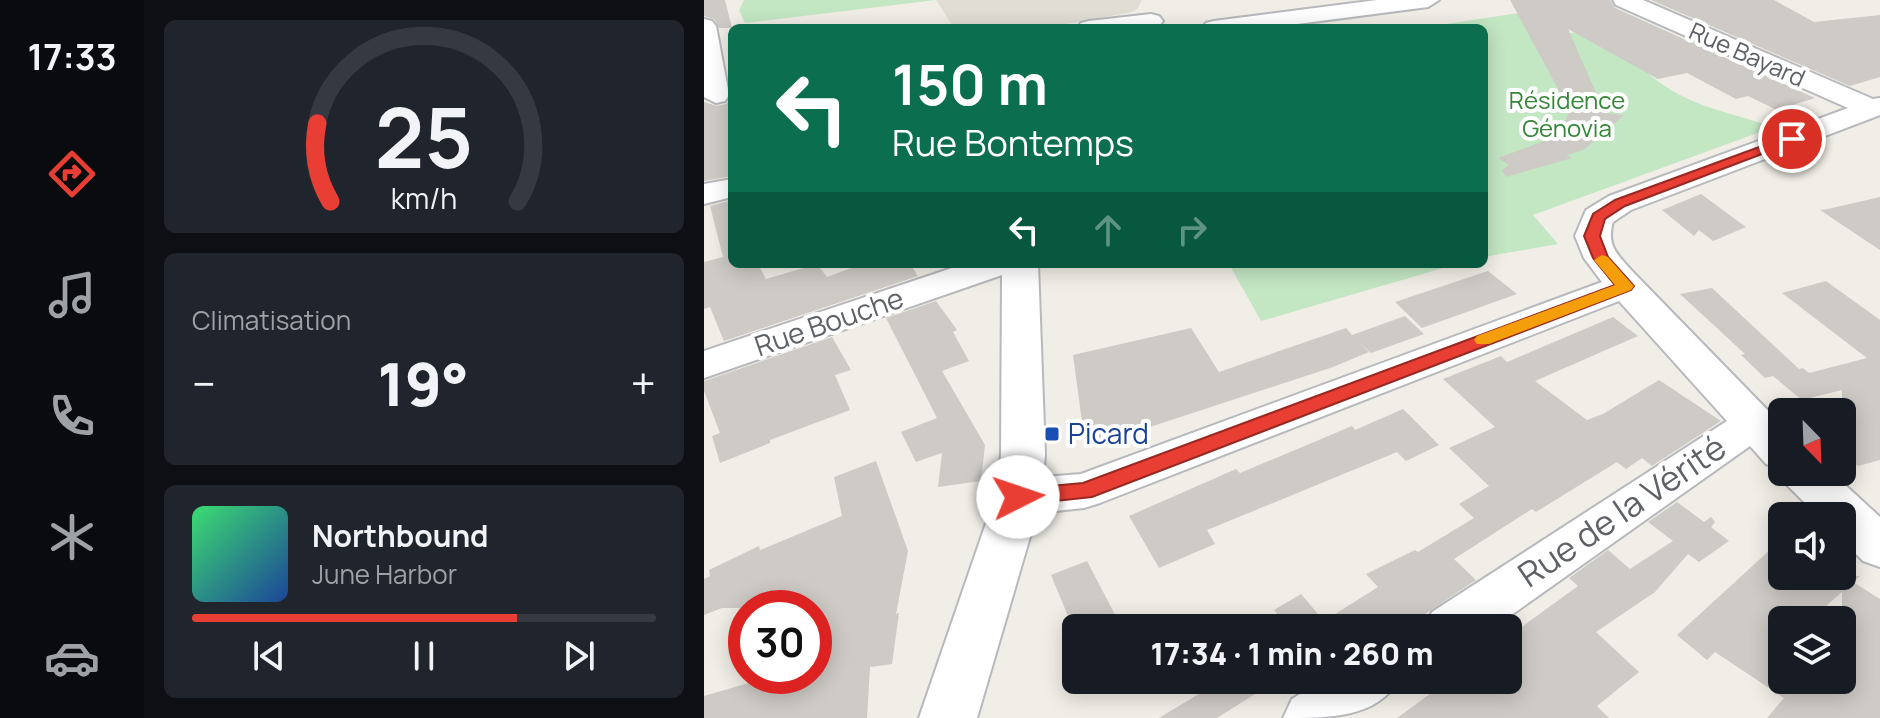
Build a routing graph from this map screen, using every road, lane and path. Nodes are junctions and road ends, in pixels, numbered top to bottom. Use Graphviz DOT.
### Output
graph roads {
  1 [pos="1428,0"];
  2 [pos="1624,0"];
  3 [pos="1155,14"];
  4 [pos="1108,24"];
  5 [pos="1245,24"];
  6 [pos="704,26"];
  7 [pos="717,94"];
  8 [pos="1876,107"];
  9 [pos="728,189"];
  10 [pos="704,194"];
  11 [pos="987,268"];
  12 [pos="1020,268"];
  13 [pos="1625,286"];
  14 [pos="704,365"];
  15 [pos="1768,439"];
  16 [pos="1768,440"];
  17 [pos="1817,486"];
  18 [pos="1018,497"];
  19 [pos="1880,547"];
  20 [pos="1472,614"];
  21 [pos="1349,694"];
  22 [pos="948,718"];
  23 [pos="1312,718"];
  1 -- 5 [label="street"];
  2 -- 8 [label="street, Rue Bayard"];
  3 -- 4 [label="street"];
  6 -- 7 [label="street"];
  8 -- 13 [label="street"];
  9 -- 10 [label="street"];
  11 -- 14 [label="street, Rue Bouche"];
  12 -- 18 [label="street"];
  13 -- 15 [label="street"];
  13 -- 18 [label="street"];
  16 -- 20 [label="street, Rue de la Vérité"];
  17 -- 19 [label="street"];
  18 -- 22 [label="street"];
  21 -- 23 [label="street"];
}
